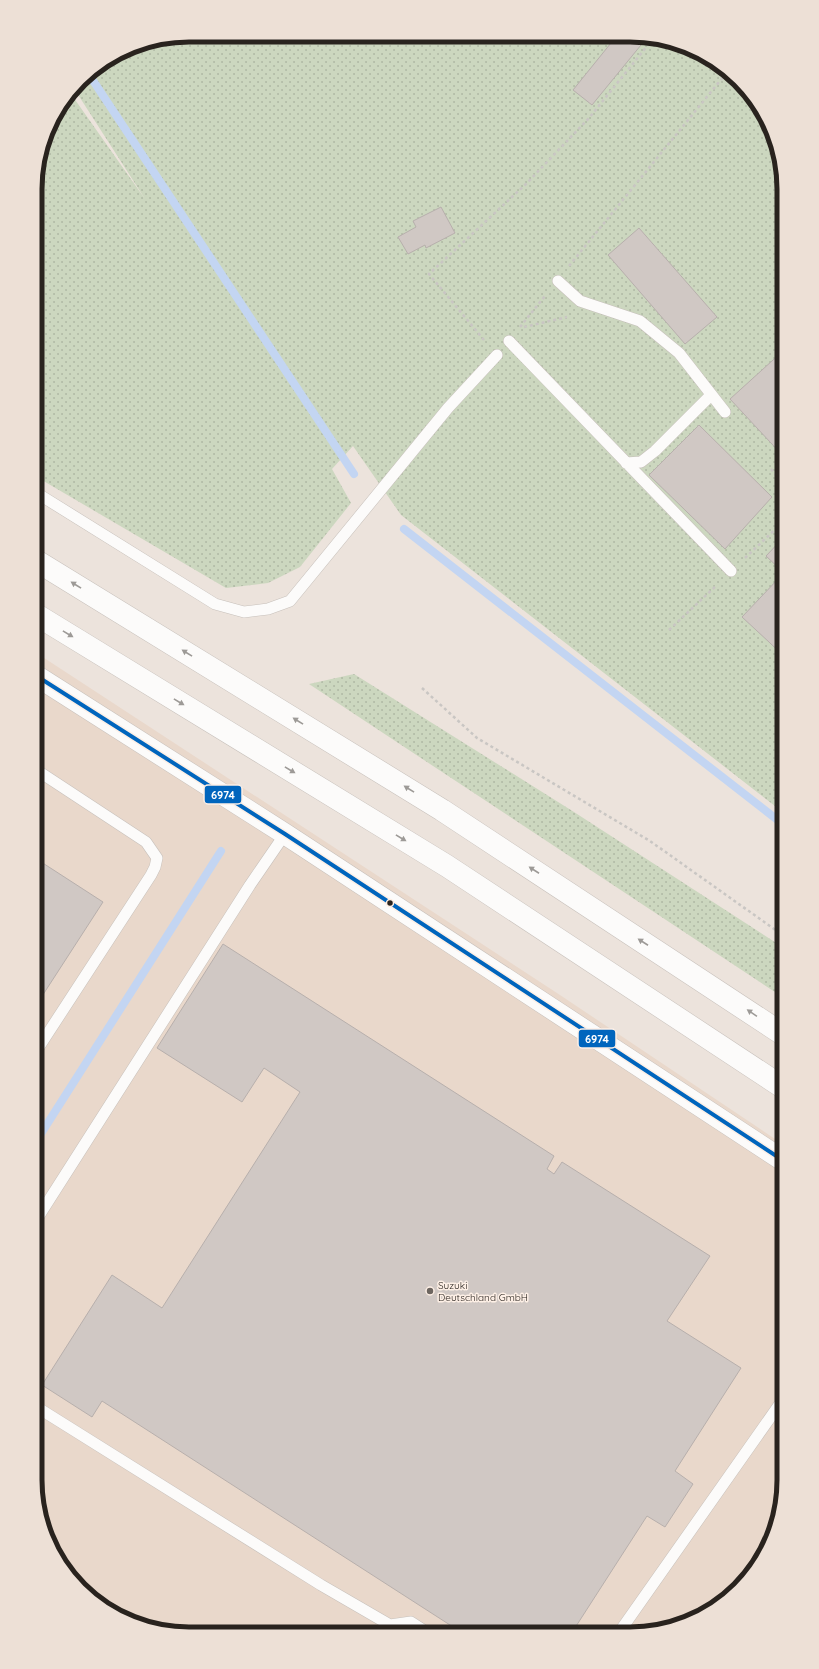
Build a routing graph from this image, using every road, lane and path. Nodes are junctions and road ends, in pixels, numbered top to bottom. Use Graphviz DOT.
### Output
graph roads {
  1 [pos="648,45"];
  2 [pos="724,76"];
  3 [pos="558,281"];
  4 [pos="600,308"];
  5 [pos="509,341"];
  6 [pos="497,356"];
  7 [pos="711,395"];
  8 [pos="725,412"];
  9 [pos="626,463"];
  10 [pos="770,469"];
  11 [pos="777,477"];
  12 [pos="42,496"];
  13 [pos="42,564"];
  14 [pos="731,571"];
  15 [pos="42,618"];
  16 [pos="42,679"];
  17 [pos="422,688"];
  18 [pos="42,774"];
  19 [pos="285,834"];
  20 [pos="777,931"];
  21 [pos="777,1030"];
  22 [pos="42,1042"];
  23 [pos="777,1083"];
  24 [pos="777,1156"];
  25 [pos="42,1211"];
  26 [pos="777,1408"];
  27 [pos="42,1410"];
  28 [pos="419,1627"];
  29 [pos="623,1627"];
  1 -- 6 [label="path"];
  2 -- 3 [label="path"];
  3 -- 4 [label="lane"];
  3 -- 4 [label="path"];
  4 -- 7 [label="lane"];
  5 -- 9 [label="lane"];
  6 -- 12 [label="lane"];
  7 -- 8 [label="lane"];
  7 -- 9 [label="lane"];
  9 -- 14 [label="lane"];
  10 -- 11 [label="path"];
  21 -- 13 [label="highway, one-way"];
  15 -- 23 [label="highway, one-way"];
  16 -- 19 [label="street"];
  17 -- 20 [label="path"];
  18 -- 22 [label="lane"];
  19 -- 24 [label="street"];
  19 -- 25 [label="lane"];
  26 -- 29 [label="lane"];
  27 -- 28 [label="lane"];
}
